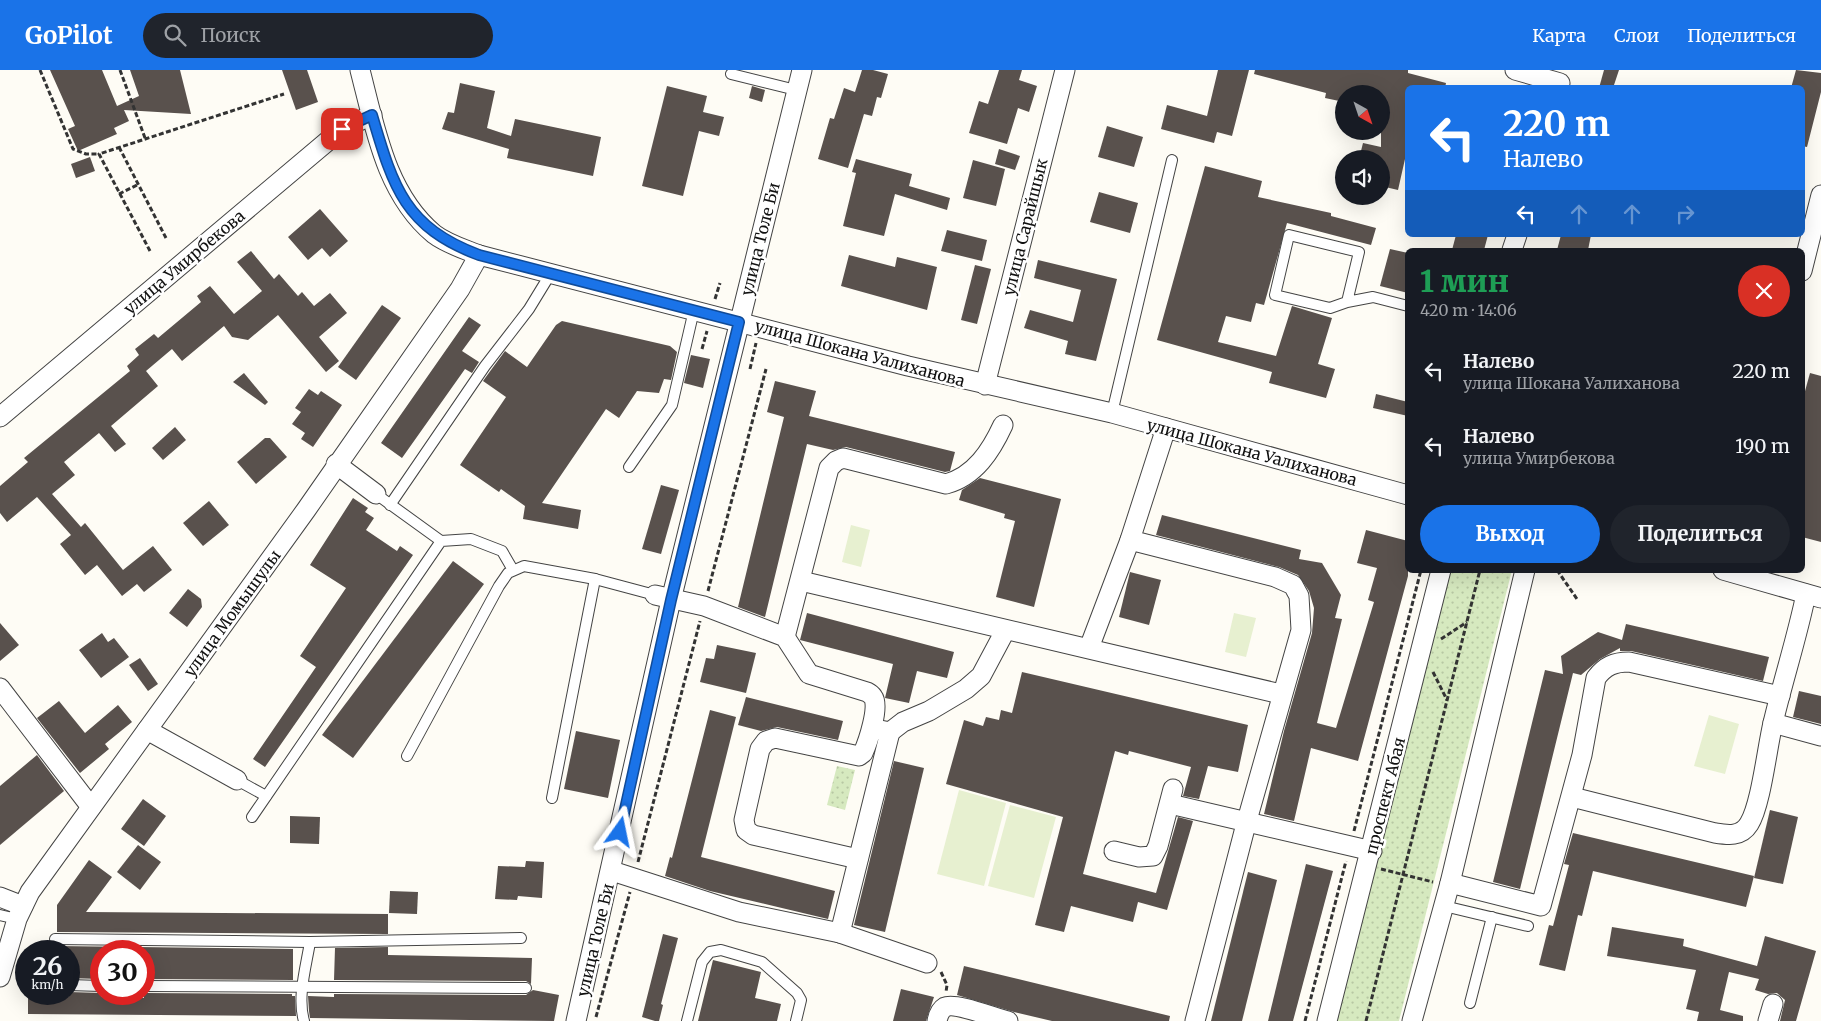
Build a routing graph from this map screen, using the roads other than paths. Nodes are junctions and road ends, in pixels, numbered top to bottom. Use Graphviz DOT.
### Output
graph roads {
  1 [pos="360,70"];
  2 [pos="802,70"];
  3 [pos="1065,70"];
  4 [pos="1515,70"];
  5 [pos="730,74"];
  6 [pos="1560,80"];
  7 [pos="796,90"];
  8 [pos="372,115"];
  9 [pos="1172,160"];
  10 [pos="1821,195"];
  11 [pos="479,255"];
  12 [pos="1805,259"];
  13 [pos="551,273"];
  14 [pos="1347,302"];
  15 [pos="1405,305"];
  16 [pos="694,310"];
  17 [pos="739,322"];
  18 [pos="985,385"];
  19 [pos="1112,413"];
  20 [pos="0,416"];
  21 [pos="1003,426"];
  22 [pos="1166,428"];
  23 [pos="336,464"];
  24 [pos="629,467"];
  25 [pos="1405,494"];
  26 [pos="383,499"];
  27 [pos="1130,540"];
  28 [pos="441,541"];
  29 [pos="513,570"];
  30 [pos="1440,573"];
  31 [pos="1524,573"];
  32 [pos="1735,573"];
  33 [pos="595,579"];
  34 [pos="801,581"];
  35 [pos="1814,596"];
  36 [pos="663,597"];
  37 [pos="1004,631"];
  38 [pos="785,637"];
  39 [pos="1089,648"];
  40 [pos="0,688"];
  41 [pos="1281,694"];
  42 [pos="1780,696"];
  43 [pos="1773,723"];
  44 [pos="871,729"];
  45 [pos="147,730"];
  46 [pos="890,732"];
  47 [pos="1821,736"];
  48 [pos="407,756"];
  49 [pos="237,780"];
  50 [pos="266,796"];
  51 [pos="1572,797"];
  52 [pos="552,798"];
  53 [pos="90,807"];
  54 [pos="252,817"];
  55 [pos="1246,824"];
  56 [pos="1114,851"];
  57 [pos="858,859"];
  58 [pos="1375,860"];
  59 [pos="612,871"];
  60 [pos="1442,882"];
  61 [pos="0,896"];
  62 [pos="1444,906"];
  63 [pos="13,913"];
  64 [pos="1492,917"];
  65 [pos="1528,926"];
  66 [pos="840,934"];
  67 [pos="521,938"];
  68 [pos="55,939"];
  69 [pos="310,942"];
  70 [pos="927,963"];
  71 [pos="0,977"];
  72 [pos="155,986"];
  73 [pos="302,988"];
  74 [pos="526,988"];
  75 [pos="1470,1003"];
  76 [pos="941,1014"];
  77 [pos="304,1021"];
  78 [pos="576,1021"];
  79 [pos="687,1021"];
  80 [pos="796,1021"];
  81 [pos="1008,1021"];
  82 [pos="1195,1021"];
  83 [pos="1327,1021"];
  84 [pos="1412,1021"];
  1 -- 8 [label="street, улица Шокана Уалиханова"];
  2 -- 7 [label="street, улица Толе Би"];
  3 -- 18 [label="street, улица Сарайшык"];
  4 -- 6 [label="street"];
  5 -- 7 [label="lane"];
  7 -- 17 [label="street, улица Толе Би"];
  8 -- 11 [label="street, улица Шокана Уалиханова"];
  8 -- 20 [label="street, улица Умирбекова"];
  9 -- 19 [label="lane"];
  10 -- 12 [label="street"];
  11 -- 13 [label="street, улица Шокана Уалиханова"];
  11 -- 23 [label="street, улица Момышулы"];
  13 -- 16 [label="street, улица Шокана Уалиханова"];
  13 -- 26 [label="lane"];
  14 -- 14 [label="lane"];
  14 -- 15 [label="lane"];
  16 -- 17 [label="street, улица Шокана Уалиханова"];
  16 -- 24 [label="lane"];
  17 -- 18 [label="street, улица Шокана Уалиханова"];
  17 -- 36 [label="street, улица Толе Би"];
  18 -- 19 [label="street, улица Шокана Уалиханова"];
  19 -- 22 [label="street, улица Шокана Уалиханова"];
  21 -- 34 [label="street"];
  22 -- 25 [label="street, улица Шокана Уалиханова"];
  22 -- 27 [label="street"];
  23 -- 26 [label="street"];
  23 -- 45 [label="street, улица Момышулы"];
  26 -- 28 [label="lane"];
  27 -- 39 [label="street"];
  27 -- 41 [label="street"];
  28 -- 29 [label="lane"];
  28 -- 50 [label="lane"];
  29 -- 33 [label="lane"];
  29 -- 48 [label="lane"];
  30 -- 58 [label="street, проспект Абая"];
  31 -- 60 [label="street"];
  32 -- 35 [label="street"];
  33 -- 36 [label="lane"];
  33 -- 52 [label="lane"];
  34 -- 37 [label="street"];
  34 -- 38 [label="street"];
  35 -- 42 [label="street"];
  36 -- 38 [label="street"];
  36 -- 59 [label="street, улица Толе Би"];
  37 -- 39 [label="street"];
  37 -- 46 [label="street"];
  38 -- 44 [label="street"];
  39 -- 41 [label="street"];
  40 -- 53 [label="street"];
  41 -- 55 [label="street"];
  42 -- 43 [label="street"];
  42 -- 51 [label="street"];
  43 -- 47 [label="street"];
  43 -- 51 [label="street"];
  44 -- 46 [label="street"];
  44 -- 57 [label="street"];
  45 -- 49 [label="street"];
  45 -- 53 [label="street, улица Момышулы"];
  46 -- 57 [label="street"];
  49 -- 50 [label="lane"];
  50 -- 54 [label="lane"];
  51 -- 60 [label="street"];
  53 -- 63 [label="street, улица Момышулы"];
  55 -- 56 [label="street"];
  55 -- 58 [label="street"];
  55 -- 82 [label="street"];
  57 -- 66 [label="street"];
  58 -- 83 [label="street, проспект Абая"];
  59 -- 66 [label="street"];
  59 -- 78 [label="street, улица Толе Би"];
  60 -- 62 [label="street"];
  61 -- 63 [label="street"];
  62 -- 64 [label="lane"];
  62 -- 84 [label="street"];
  63 -- 71 [label="street, улица Момышулы"];
  64 -- 65 [label="lane"];
  64 -- 75 [label="lane"];
  66 -- 70 [label="street"];
  67 -- 69 [label="lane"];
  68 -- 69 [label="lane"];
  69 -- 73 [label="lane"];
  72 -- 73 [label="lane"];
  73 -- 74 [label="lane"];
  73 -- 77 [label="lane"];
  76 -- 81 [label="street"];
  79 -- 80 [label="lane"];
}
